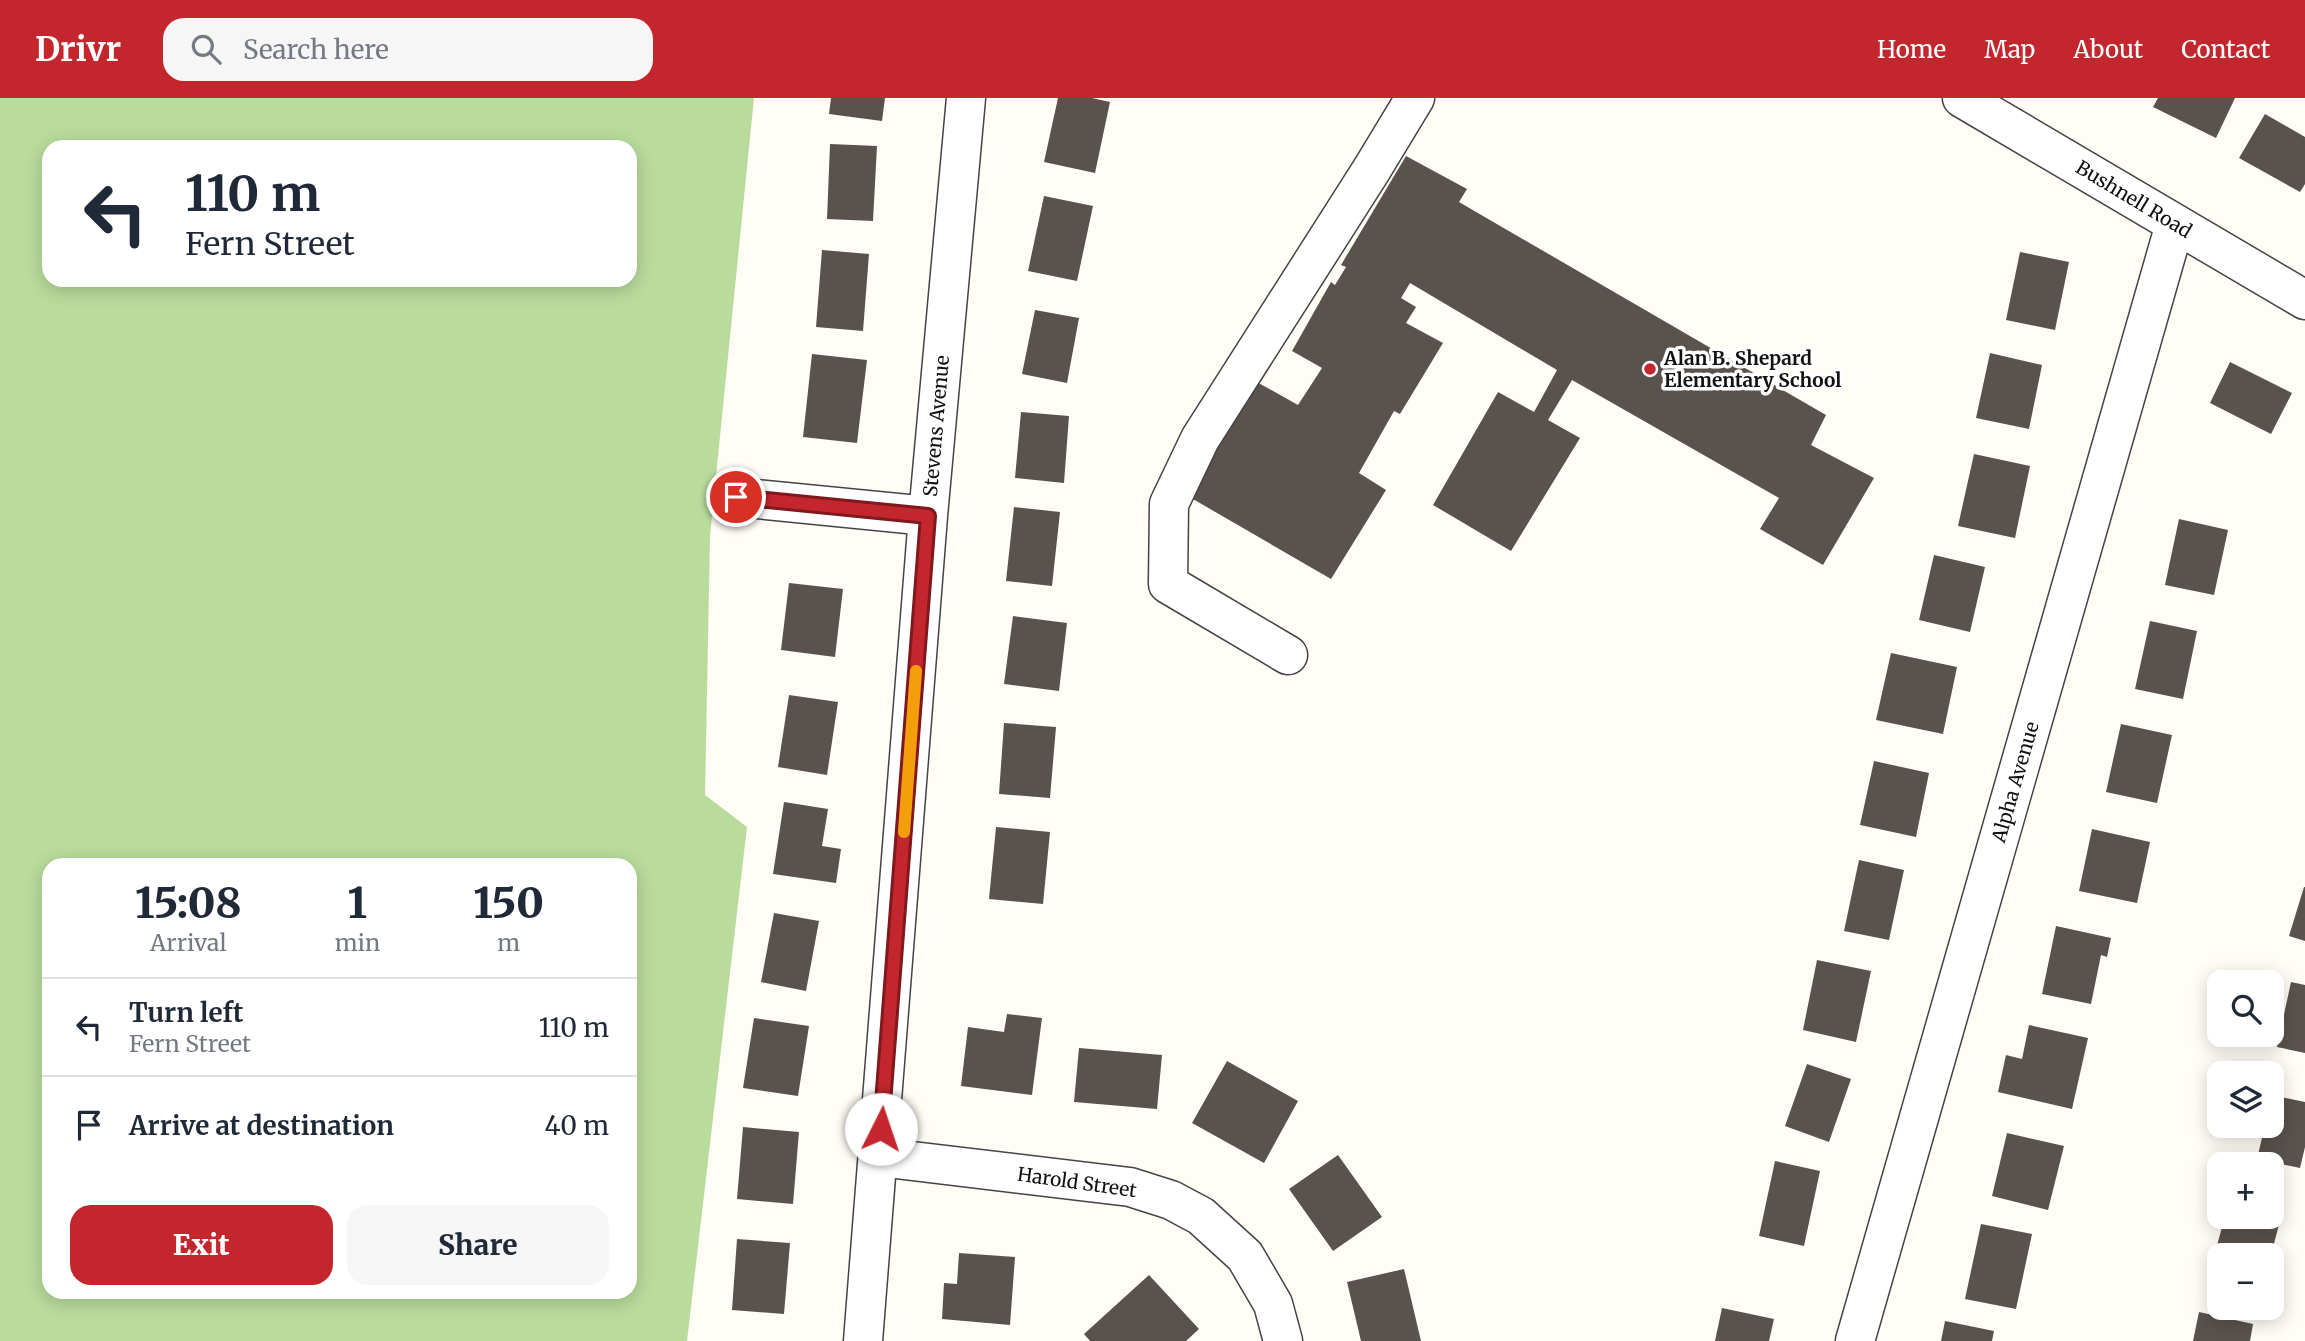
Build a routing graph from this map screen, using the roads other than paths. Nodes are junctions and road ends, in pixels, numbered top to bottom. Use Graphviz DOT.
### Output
graph roads {
  1 [pos="966,98"];
  2 [pos="1415,98"];
  3 [pos="1962,98"];
  4 [pos="2175,224"];
  5 [pos="2305,300"];
  6 [pos="736,497"];
  7 [pos="928,516"];
  8 [pos="1288,655"];
  9 [pos="879,1157"];
  10 [pos="863,1341"];
  11 [pos="1283,1341"];
  12 [pos="1855,1341"];
  1 -- 7 [label="street, Stevens Avenue"];
  2 -- 8 [label="street"];
  3 -- 4 [label="street, Bushnell Road"];
  4 -- 5 [label="street, Bushnell Road"];
  4 -- 12 [label="street, Alpha Avenue"];
  6 -- 7 [label="street"];
  7 -- 9 [label="street, Stevens Avenue"];
  9 -- 10 [label="street, Stevens Avenue"];
  9 -- 11 [label="street, Harold Street"];
}
